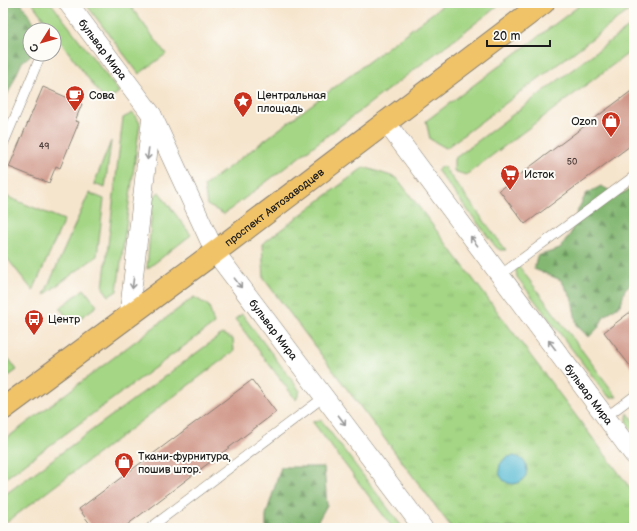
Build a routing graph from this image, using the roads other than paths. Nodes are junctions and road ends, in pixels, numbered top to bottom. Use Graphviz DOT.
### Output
graph roads {
  1 [pos="68,3"];
  2 [pos="543,3"];
  3 [pos="38,62"];
  4 [pos="152,115"];
  5 [pos="385,122"];
  6 [pos="3,145"];
  7 [pos="634,176"];
  8 [pos="215,252"];
  9 [pos="500,275"];
  10 [pos="129,314"];
  11 [pos="634,396"];
  12 [pos="324,397"];
  13 [pos="3,409"];
  14 [pos="606,417"];
  15 [pos="634,455"];
  16 [pos="150,528"];
  17 [pos="423,528"];
  1 -- 4 [label="street, бульвар Мира"];
  2 -- 5 [label="main road, проспект Автозаводцев"];
  3 -- 6 [label="lane"];
  4 -- 8 [label="street, бульвар Мира"];
  4 -- 10 [label="street, one-way"];
  5 -- 8 [label="main road, проспект Автозаводцев"];
  9 -- 5 [label="street, бульвар Мира, one-way"];
  7 -- 9 [label="lane"];
  8 -- 10 [label="main road, проспект Автозаводцев"];
  8 -- 12 [label="street, бульвар Мира, one-way"];
  14 -- 9 [label="street, бульвар Мира, one-way"];
  10 -- 13 [label="main road, проспект Автозаводцев"];
  11 -- 14 [label="lane"];
  12 -- 16 [label="lane"];
  12 -- 17 [label="street, бульвар Мира, one-way"];
  14 -- 15 [label="street, бульвар Мира"];
}
